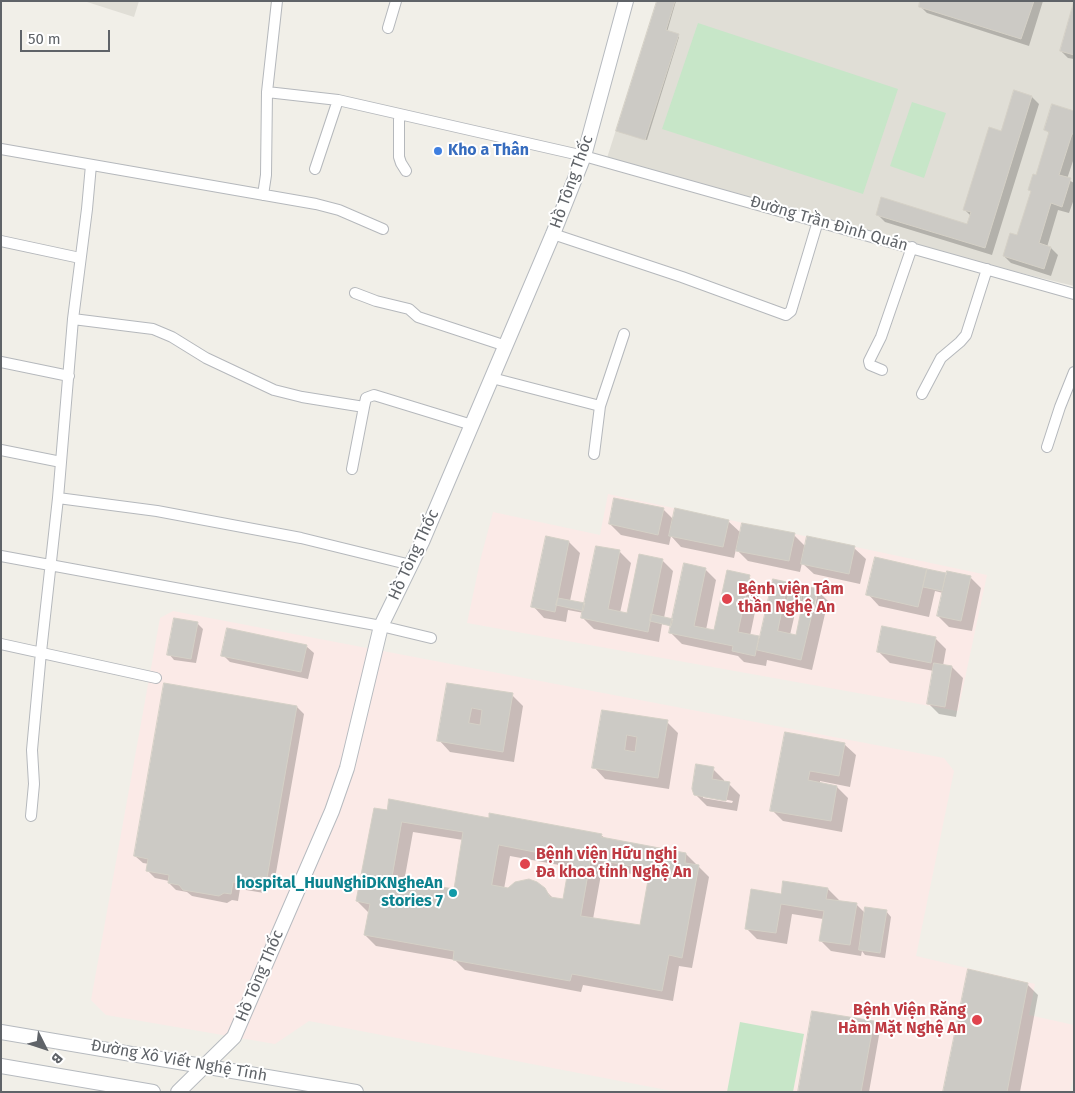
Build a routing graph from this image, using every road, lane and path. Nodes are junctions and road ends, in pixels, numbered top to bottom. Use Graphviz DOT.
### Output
graph roads {
  1 [pos="277,1"];
  2 [pos="396,1"];
  3 [pos="626,1"];
  4 [pos="388,28"];
  5 [pos="267,92"];
  6 [pos="338,100"];
  7 [pos="399,115"];
  8 [pos="1,149"];
  9 [pos="584,156"];
  10 [pos="91,164"];
  11 [pos="315,169"];
  12 [pos="406,171"];
  13 [pos="263,195"];
  14 [pos="818,221"];
  15 [pos="383,229"];
  16 [pos="553,234"];
  17 [pos="1,241"];
  18 [pos="912,248"];
  19 [pos="80,258"];
  20 [pos="987,268"];
  21 [pos="355,293"];
  22 [pos="1074,294"];
  23 [pos="73,319"];
  24 [pos="624,334"];
  25 [pos="506,346"];
  26 [pos="1,362"];
  27 [pos="882,370"];
  28 [pos="1074,372"];
  29 [pos="69,376"];
  30 [pos="492,378"];
  31 [pos="922,394"];
  32 [pos="600,406"];
  33 [pos="364,407"];
  34 [pos="472,425"];
  35 [pos="1047,447"];
  36 [pos="1,450"];
  37 [pos="594,454"];
  38 [pos="61,462"];
  39 [pos="352,468"];
  40 [pos="58,498"];
  41 [pos="1,556"];
  42 [pos="50,564"];
  43 [pos="411,564"];
  44 [pos="380,626"];
  45 [pos="431,638"];
  46 [pos="1,644"];
  47 [pos="41,652"];
  48 [pos="156,678"];
  49 [pos="31,816"];
  50 [pos="1,1032"];
  51 [pos="205,1065"];
  52 [pos="1,1066"];
  53 [pos="153,1092"];
  54 [pos="178,1092"];
  55 [pos="356,1092"];
  1 -- 5 [label="street"];
  2 -- 4 [label="street"];
  3 -- 9 [label="street, Hồ Tông Thốc"];
  5 -- 6 [label="street, Đường Trần Đình Quán"];
  5 -- 13 [label="street"];
  6 -- 7 [label="street, Đường Trần Đình Quán"];
  6 -- 11 [label="street"];
  7 -- 9 [label="street, Đường Trần Đình Quán"];
  7 -- 12 [label="street"];
  8 -- 10 [label="street"];
  9 -- 14 [label="street, Đường Trần Đình Quán"];
  9 -- 16 [label="street, Hồ Tông Thốc"];
  10 -- 13 [label="street"];
  10 -- 19 [label="street"];
  13 -- 15 [label="street"];
  14 -- 16 [label="street"];
  14 -- 18 [label="street, Đường Trần Đình Quán"];
  16 -- 25 [label="street, Hồ Tông Thốc"];
  17 -- 19 [label="street"];
  18 -- 20 [label="street, Đường Trần Đình Quán"];
  18 -- 27 [label="street"];
  19 -- 23 [label="street"];
  20 -- 22 [label="street, Đường Trần Đình Quán"];
  20 -- 31 [label="street"];
  21 -- 25 [label="street"];
  23 -- 29 [label="street"];
  23 -- 33 [label="street"];
  24 -- 32 [label="street"];
  25 -- 30 [label="street, Hồ Tông Thốc"];
  26 -- 29 [label="street"];
  28 -- 35 [label="street"];
  29 -- 38 [label="street"];
  30 -- 32 [label="street"];
  30 -- 34 [label="street, Hồ Tông Thốc"];
  32 -- 37 [label="street"];
  33 -- 34 [label="street"];
  33 -- 39 [label="street"];
  34 -- 43 [label="street, Hồ Tông Thốc"];
  36 -- 38 [label="street"];
  38 -- 40 [label="street"];
  40 -- 42 [label="street"];
  40 -- 43 [label="street"];
  41 -- 42 [label="street"];
  42 -- 44 [label="street"];
  42 -- 47 [label="street"];
  43 -- 44 [label="street, Hồ Tông Thốc"];
  44 -- 45 [label="street"];
  44 -- 51 [label="street, Hồ Tông Thốc"];
  46 -- 47 [label="street"];
  47 -- 48 [label="street"];
  47 -- 49 [label="street"];
  50 -- 51 [label="street, Đường Xô Viết Nghệ Tĩnh"];
  51 -- 54 [label="street, Hồ Tông Thốc"];
  51 -- 55 [label="street, Đường Xô Viết Nghệ Tĩnh"];
  52 -- 53 [label="street"];
}
